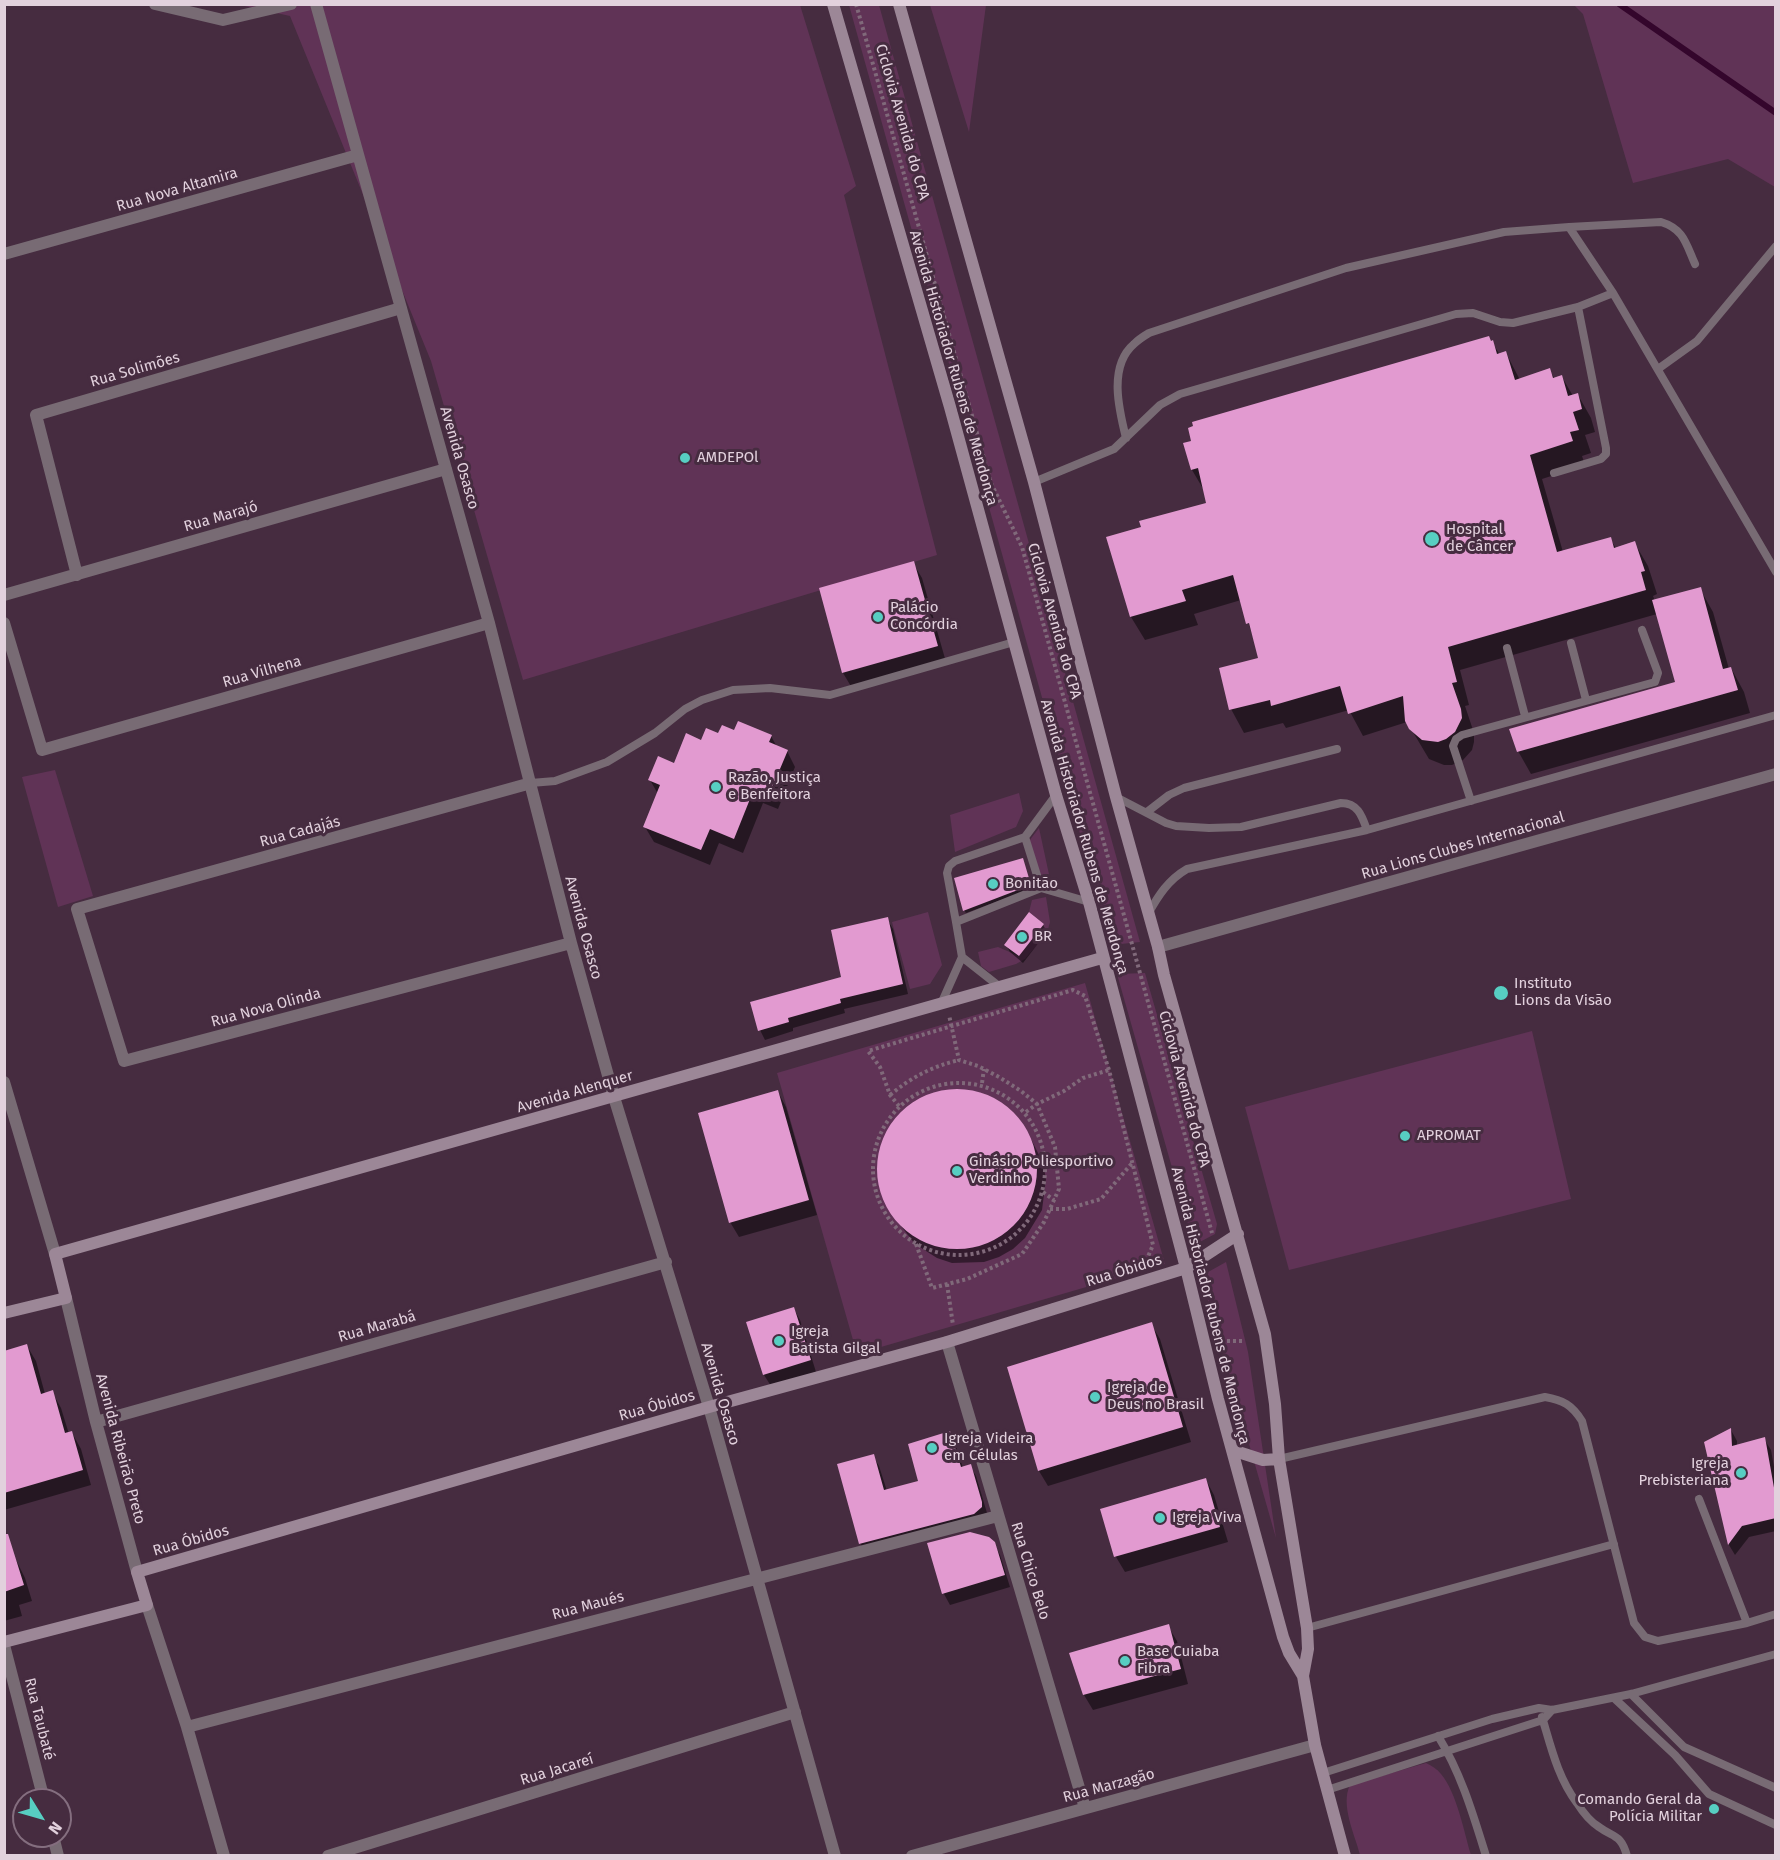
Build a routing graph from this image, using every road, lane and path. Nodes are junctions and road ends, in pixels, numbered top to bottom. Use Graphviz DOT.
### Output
graph roads {
  1 [pos="155,4"];
  2 [pos="291,4"];
  3 [pos="316,4"];
  4 [pos="833,4"];
  5 [pos="856,4"];
  6 [pos="899,4"];
  7 [pos="358,155"];
  8 [pos="1569,226"];
  9 [pos="1776,246"];
  10 [pos="4,254"];
  11 [pos="1695,264"];
  12 [pos="1613,293"];
  13 [pos="1578,307"];
  14 [pos="401,308"];
  15 [pos="1658,369"];
  16 [pos="1126,438"];
  17 [pos="446,469"];
  18 [pos="1554,473"];
  19 [pos="1034,482"];
  20 [pos="1776,572"];
  21 [pos="77,574"];
  22 [pos="4,595"];
  23 [pos="4,623"];
  24 [pos="489,623"];
  25 [pos="1642,630"];
  26 [pos="1014,642"];
  27 [pos="1571,643"];
  28 [pos="1508,648"];
  29 [pos="1586,700"];
  30 [pos="1776,715"];
  31 [pos="1525,716"];
  32 [pos="1337,749"];
  33 [pos="1776,774"];
  34 [pos="531,783"];
  35 [pos="1056,795"];
  36 [pos="1116,797"];
  37 [pos="1471,801"];
  38 [pos="1147,812"];
  39 [pos="1367,831"];
  40 [pos="1025,837"];
  41 [pos="1041,888"];
  42 [pos="1089,902"];
  43 [pos="77,909"];
  44 [pos="1148,915"];
  45 [pos="956,922"];
  46 [pos="571,943"];
  47 [pos="1158,947"];
  48 [pos="962,957"];
  49 [pos="1102,958"];
  50 [pos="1000,987"];
  51 [pos="944,1003"];
  52 [pos="951,1026"];
  53 [pos="958,1060"];
  54 [pos="984,1070"];
  55 [pos="1110,1070"];
  56 [pos="4,1082"];
  57 [pos="982,1083"];
  58 [pos="890,1095"];
  59 [pos="614,1097"];
  60 [pos="1037,1104"];
  61 [pos="899,1107"];
  62 [pos="1026,1112"];
  63 [pos="1133,1162"];
  64 [pos="1043,1192"];
  65 [pos="1054,1200"];
  66 [pos="1050,1209"];
  67 [pos="1238,1234"];
  68 [pos="916,1245"];
  69 [pos="1216,1249"];
  70 [pos="55,1254"];
  71 [pos="666,1262"];
  72 [pos="1186,1268"];
  73 [pos="1142,1271"];
  74 [pos="947,1284"];
  75 [pos="66,1298"];
  76 [pos="4,1314"];
  77 [pos="964,1323"];
  78 [pos="1227,1341"];
  79 [pos="1242,1341"];
  80 [pos="947,1342"];
  81 [pos="709,1407"];
  82 [pos="96,1422"];
  83 [pos="1232,1450"];
  84 [pos="1279,1459"];
  85 [pos="1699,1499"];
  86 [pos="998,1516"];
  87 [pos="1614,1544"];
  88 [pos="137,1572"];
  89 [pos="757,1577"];
  90 [pos="147,1605"];
  91 [pos="1776,1614"];
  92 [pos="1747,1623"];
  93 [pos="1307,1629"];
  94 [pos="4,1644"];
  95 [pos="1776,1654"];
  96 [pos="1303,1677"];
  97 [pos="1631,1694"];
  98 [pos="1614,1698"];
  99 [pos="1539,1708"];
  100 [pos="1552,1710"];
  101 [pos="795,1712"];
  102 [pos="1543,1720"];
  103 [pos="187,1727"];
  104 [pos="1438,1737"];
  105 [pos="1315,1745"];
  106 [pos="1447,1750"];
  107 [pos="1323,1773"];
  108 [pos="41,1788"];
  109 [pos="1776,1788"];
  110 [pos="1328,1790"];
  111 [pos="1085,1808"];
  112 [pos="1776,1826"];
  113 [pos="224,1856"];
  114 [pos="328,1856"];
  115 [pos="835,1856"];
  116 [pos="912,1856"];
  117 [pos="1345,1856"];
  118 [pos="1486,1856"];
  119 [pos="1627,1856"];
  1 -- 2 [label="street"];
  3 -- 7 [label="street, Avenida Osasco"];
  4 -- 26 [label="main road, Avenida Historiador Rubens de Mendonça"];
  5 -- 69 [label="path, Ciclovia Avenida do CPA"];
  6 -- 19 [label="main road, Avenida Historiador Rubens de Mendonça"];
  7 -- 10 [label="street, Rua Nova Altamira"];
  7 -- 14 [label="street, Avenida Osasco"];
  8 -- 11 [label="lane"];
  8 -- 12 [label="lane"];
  8 -- 16 [label="lane"];
  9 -- 15 [label="lane"];
  12 -- 13 [label="lane"];
  12 -- 15 [label="lane"];
  13 -- 16 [label="lane"];
  13 -- 18 [label="lane"];
  14 -- 17 [label="street, Avenida Osasco"];
  14 -- 21 [label="street, Rua Solimões"];
  15 -- 20 [label="lane"];
  16 -- 19 [label="lane"];
  17 -- 21 [label="street, Rua Marajó"];
  17 -- 24 [label="street, Avenida Osasco"];
  19 -- 36 [label="main road, Avenida Historiador Rubens de Mendonça"];
  21 -- 22 [label="street, Rua Marajó"];
  23 -- 24 [label="street, Rua Vilhena"];
  24 -- 34 [label="street, Avenida Osasco"];
  25 -- 29 [label="lane"];
  26 -- 34 [label="lane"];
  26 -- 35 [label="main road, Avenida Historiador Rubens de Mendonça"];
  27 -- 29 [label="lane"];
  28 -- 31 [label="lane"];
  29 -- 31 [label="lane"];
  30 -- 37 [label="lane"];
  31 -- 37 [label="lane"];
  32 -- 38 [label="lane"];
  33 -- 47 [label="street, Rua Lions Clubes Internacional"];
  34 -- 43 [label="street, Rua Cadajás"];
  34 -- 46 [label="street, Avenida Osasco"];
  35 -- 40 [label="lane"];
  35 -- 42 [label="main road, Avenida Historiador Rubens de Mendonça"];
  36 -- 38 [label="lane"];
  36 -- 44 [label="main road, Avenida Historiador Rubens de Mendonça"];
  37 -- 39 [label="lane"];
  38 -- 39 [label="lane"];
  39 -- 44 [label="lane"];
  40 -- 41 [label="lane"];
  40 -- 45 [label="lane"];
  41 -- 42 [label="lane"];
  41 -- 45 [label="lane"];
  42 -- 49 [label="main road, Avenida Historiador Rubens de Mendonça"];
  43 -- 46 [label="street, Rua Nova Olinda"];
  44 -- 47 [label="main road, Avenida Historiador Rubens de Mendonça"];
  45 -- 48 [label="lane"];
  46 -- 59 [label="street, Avenida Osasco"];
  47 -- 67 [label="main road, Avenida Historiador Rubens de Mendonça"];
  48 -- 50 [label="lane"];
  48 -- 51 [label="lane"];
  49 -- 50 [label="main road, Avenida Alenquer"];
  49 -- 72 [label="main road, Avenida Historiador Rubens de Mendonça"];
  50 -- 51 [label="main road, Avenida Alenquer"];
  51 -- 52 [label="path"];
  51 -- 59 [label="main road, Avenida Alenquer"];
  52 -- 53 [label="path"];
  52 -- 55 [label="path"];
  52 -- 58 [label="path"];
  53 -- 54 [label="path"];
  53 -- 58 [label="path"];
  54 -- 57 [label="path"];
  54 -- 60 [label="path"];
  55 -- 60 [label="path"];
  55 -- 63 [label="path"];
  56 -- 70 [label="street, Avenida Ribeirão Preto"];
  57 -- 61 [label="path"];
  57 -- 62 [label="path"];
  58 -- 61 [label="path"];
  59 -- 70 [label="main road, Avenida Alenquer"];
  59 -- 71 [label="street, Avenida Osasco"];
  60 -- 62 [label="path"];
  60 -- 65 [label="path"];
  61 -- 68 [label="path"];
  62 -- 64 [label="path"];
  63 -- 66 [label="path"];
  63 -- 73 [label="path"];
  64 -- 65 [label="path"];
  64 -- 68 [label="path"];
  65 -- 66 [label="path"];
  66 -- 74 [label="path"];
  67 -- 69 [label="main road, Rua Óbidos"];
  67 -- 84 [label="main road, Avenida Historiador Rubens de Mendonça"];
  68 -- 74 [label="path"];
  69 -- 72 [label="main road, Rua Óbidos"];
  70 -- 75 [label="main road, Avenida Ribeirão Preto"];
  71 -- 81 [label="street, Avenida Osasco"];
  71 -- 82 [label="street, Rua Marabá"];
  72 -- 80 [label="main road, Rua Óbidos"];
  72 -- 83 [label="main road, Avenida Historiador Rubens de Mendonça"];
  74 -- 77 [label="path"];
  75 -- 76 [label="main road"];
  75 -- 82 [label="street, Avenida Ribeirão Preto"];
  78 -- 79 [label="path"];
  80 -- 81 [label="main road, Rua Óbidos"];
  80 -- 86 [label="street, Rua Chico Belo"];
  81 -- 88 [label="main road, Rua Óbidos"];
  81 -- 89 [label="street, Avenida Osasco"];
  82 -- 88 [label="street, Avenida Ribeirão Preto"];
  83 -- 84 [label="main road"];
  83 -- 96 [label="main road, Avenida Historiador Rubens de Mendonça"];
  84 -- 87 [label="lane"];
  84 -- 93 [label="main road, Avenida Historiador Rubens de Mendonça"];
  85 -- 92 [label="lane"];
  86 -- 89 [label="street, Rua Maués"];
  86 -- 111 [label="street, Rua Chico Belo"];
  87 -- 92 [label="lane"];
  87 -- 93 [label="lane"];
  88 -- 90 [label="main road, Avenida Ribeirão Preto"];
  89 -- 101 [label="street, Avenida Osasco"];
  89 -- 103 [label="street, Rua Maués"];
  90 -- 94 [label="main road"];
  90 -- 103 [label="street, Avenida Ribeirão Preto"];
  91 -- 92 [label="lane"];
  93 -- 96 [label="main road, Avenida Historiador Rubens de Mendonça"];
  94 -- 108 [label="street, Rua Taubaté"];
  95 -- 97 [label="lane"];
  96 -- 105 [label="main road, Avenida Historiador Rubens de Mendonça"];
  97 -- 98 [label="lane"];
  97 -- 109 [label="lane"];
  98 -- 100 [label="lane"];
  98 -- 112 [label="lane"];
  99 -- 100 [label="lane"];
  99 -- 102 [label="lane"];
  99 -- 104 [label="lane"];
  100 -- 102 [label="lane"];
  101 -- 114 [label="street, Rua Jacareí"];
  101 -- 115 [label="street, Avenida Osasco"];
  102 -- 106 [label="lane"];
  102 -- 119 [label="lane"];
  103 -- 113 [label="street, Avenida Ribeirão Preto"];
  104 -- 106 [label="lane"];
  104 -- 107 [label="lane"];
  105 -- 107 [label="main road, Avenida Historiador Rubens de Mendonça"];
  105 -- 111 [label="street, Rua Marzagão"];
  106 -- 110 [label="lane"];
  106 -- 118 [label="lane"];
  107 -- 110 [label="main road, Avenida Historiador Rubens de Mendonça"];
  110 -- 117 [label="main road, Avenida Historiador Rubens de Mendonça"];
  111 -- 116 [label="street, Rua Marzagão"];
}
